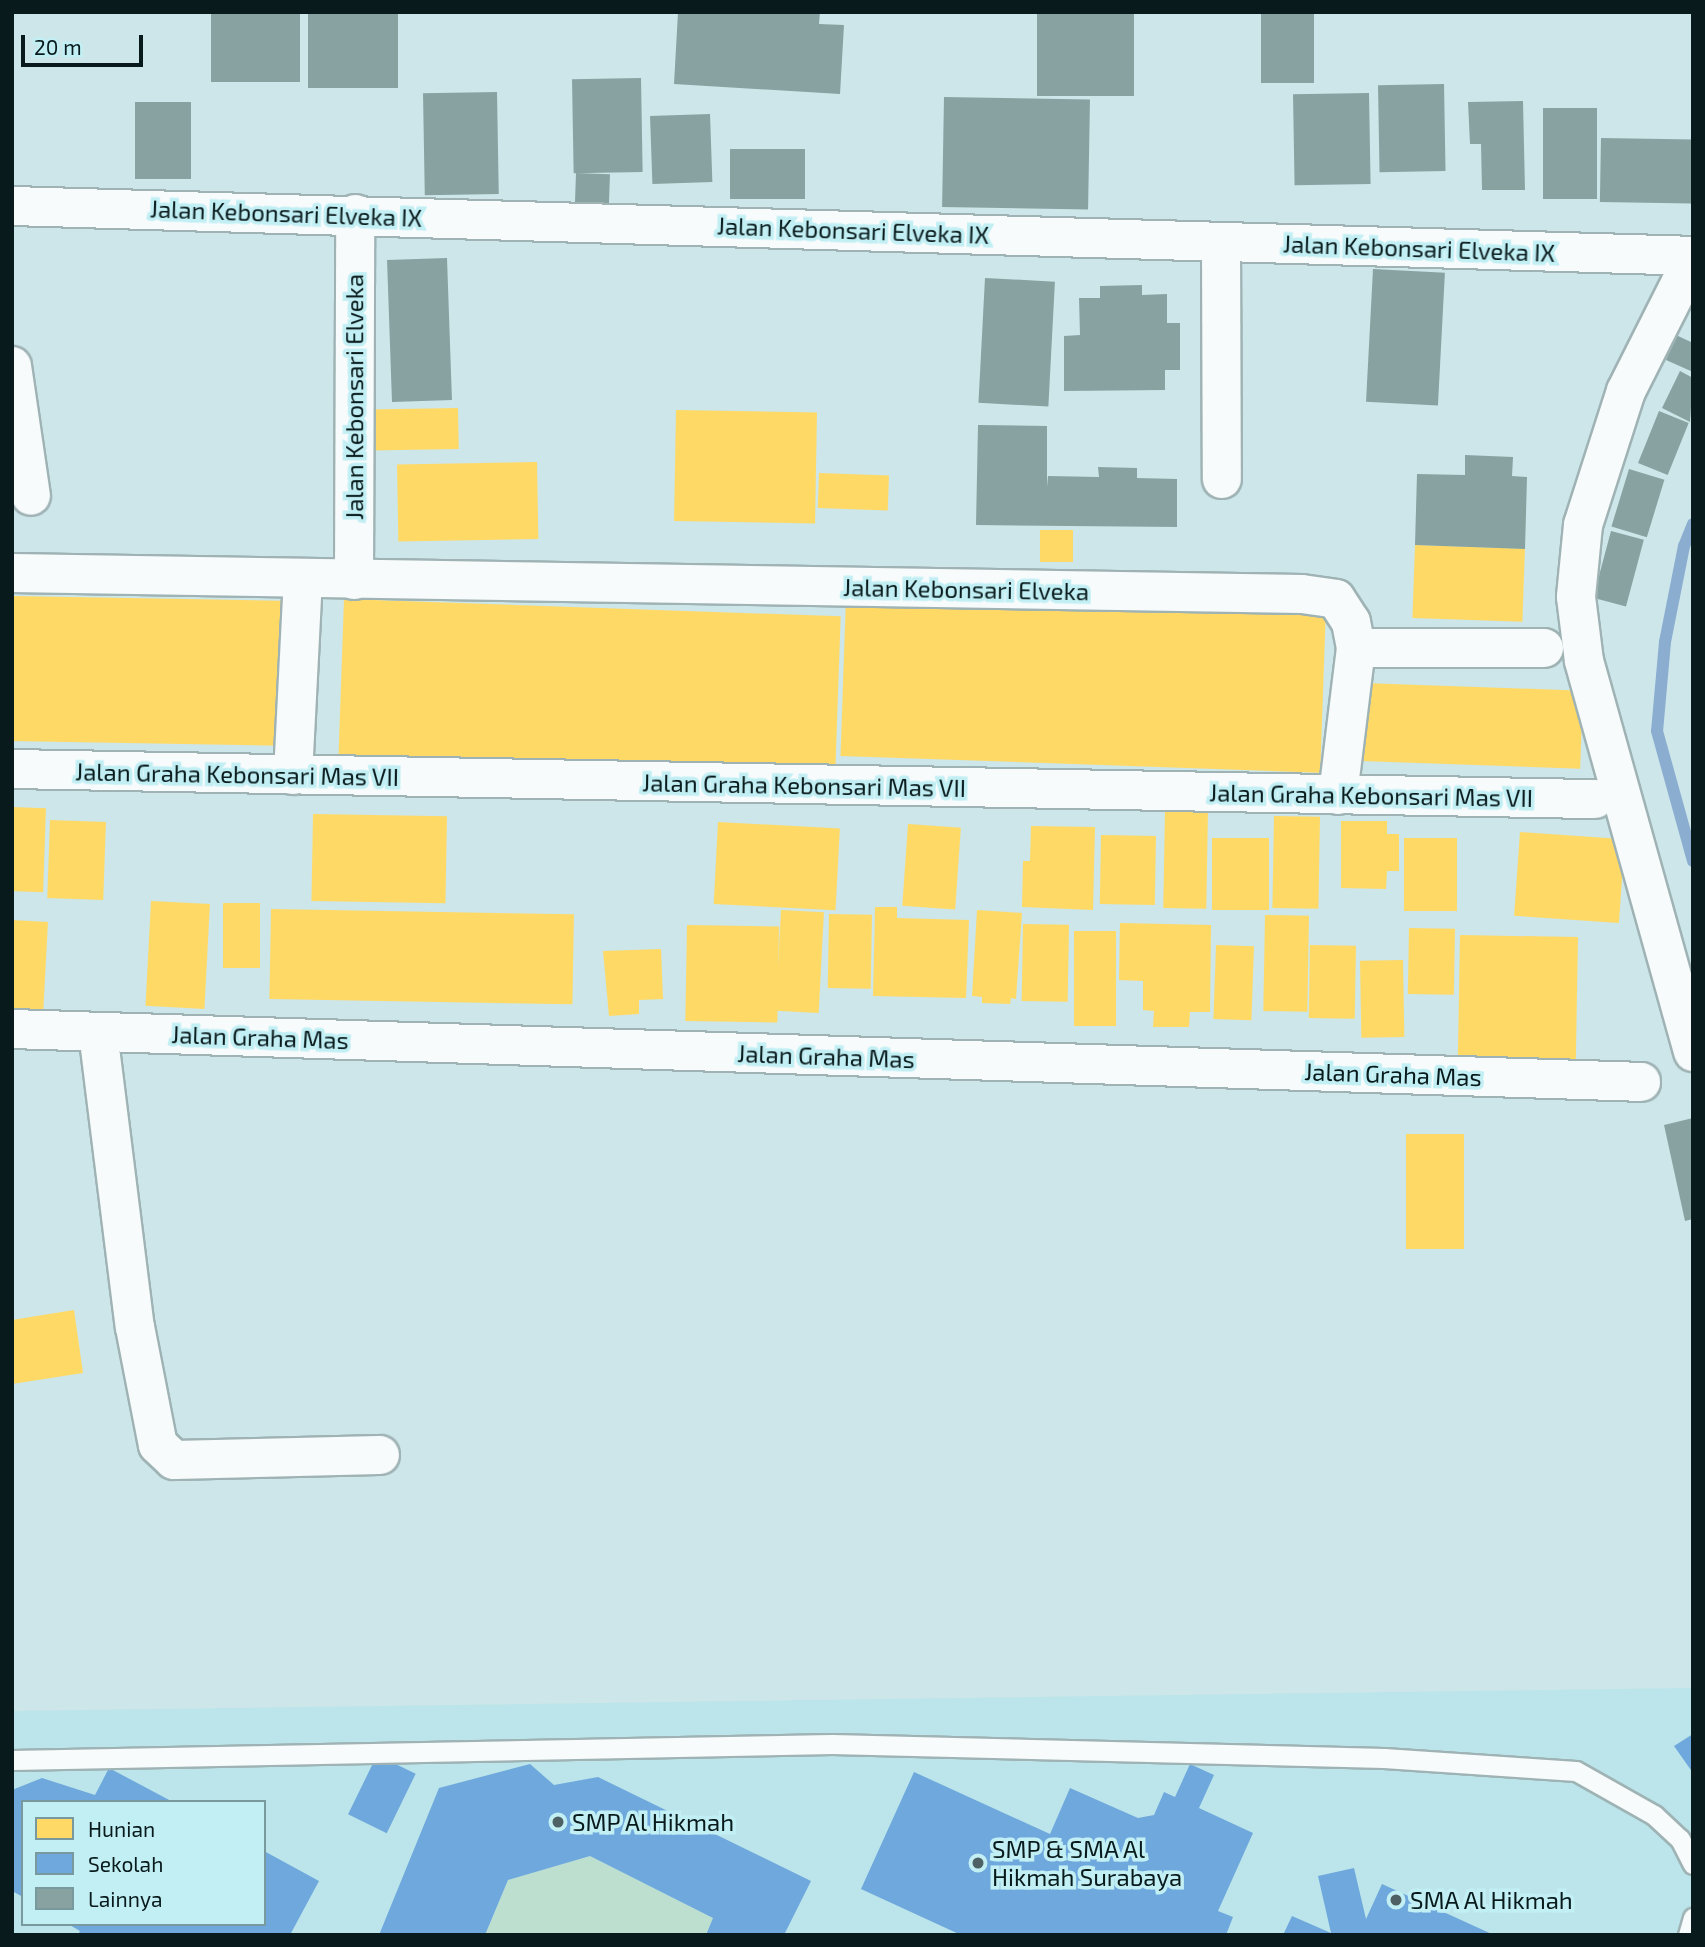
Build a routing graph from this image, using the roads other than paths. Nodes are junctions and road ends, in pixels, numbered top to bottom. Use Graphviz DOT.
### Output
graph roads {
  1 [pos="12,206"];
  2 [pos="355,214"];
  3 [pos="1221,242"];
  4 [pos="1693,257"];
  5 [pos="12,366"];
  6 [pos="1222,479"];
  7 [pos="32,496"];
  8 [pos="12,573"];
  9 [pos="303,578"];
  10 [pos="354,580"];
  11 [pos="1356,648"];
  12 [pos="1544,648"];
  13 [pos="12,769"];
  14 [pos="293,775"];
  15 [pos="1338,795"];
  16 [pos="1595,799"];
  17 [pos="12,1030"];
  18 [pos="98,1032"];
  19 [pos="1693,1052"];
  20 [pos="1640,1082"];
  21 [pos="380,1455"];
  22 [pos="12,1760"];
  23 [pos="1693,1864"];
  24 [pos="1693,1918"];
  25 [pos="1688,1935"];
  1 -- 2 [label="street, Jalan Kebonsari Elveka IX"];
  2 -- 3 [label="street, Jalan Kebonsari Elveka IX"];
  2 -- 10 [label="street, Jalan Kebonsari Elveka"];
  3 -- 4 [label="street, Jalan Kebonsari Elveka IX"];
  3 -- 6 [label="street"];
  4 -- 19 [label="street"];
  5 -- 7 [label="street"];
  8 -- 9 [label="street, Jalan Kebonsari Elveka"];
  9 -- 10 [label="street, Jalan Kebonsari Elveka"];
  9 -- 14 [label="street"];
  10 -- 11 [label="street, Jalan Kebonsari Elveka"];
  11 -- 12 [label="street"];
  11 -- 15 [label="street"];
  13 -- 14 [label="street, Jalan Graha Kebonsari Mas VII"];
  14 -- 15 [label="street, Jalan Graha Kebonsari Mas VII"];
  15 -- 16 [label="street, Jalan Graha Kebonsari Mas VII"];
  17 -- 18 [label="street, Jalan Graha Mas"];
  18 -- 20 [label="street, Jalan Graha Mas"];
  18 -- 21 [label="street"];
  22 -- 23 [label="lane"];
  24 -- 25 [label="lane"];
}
